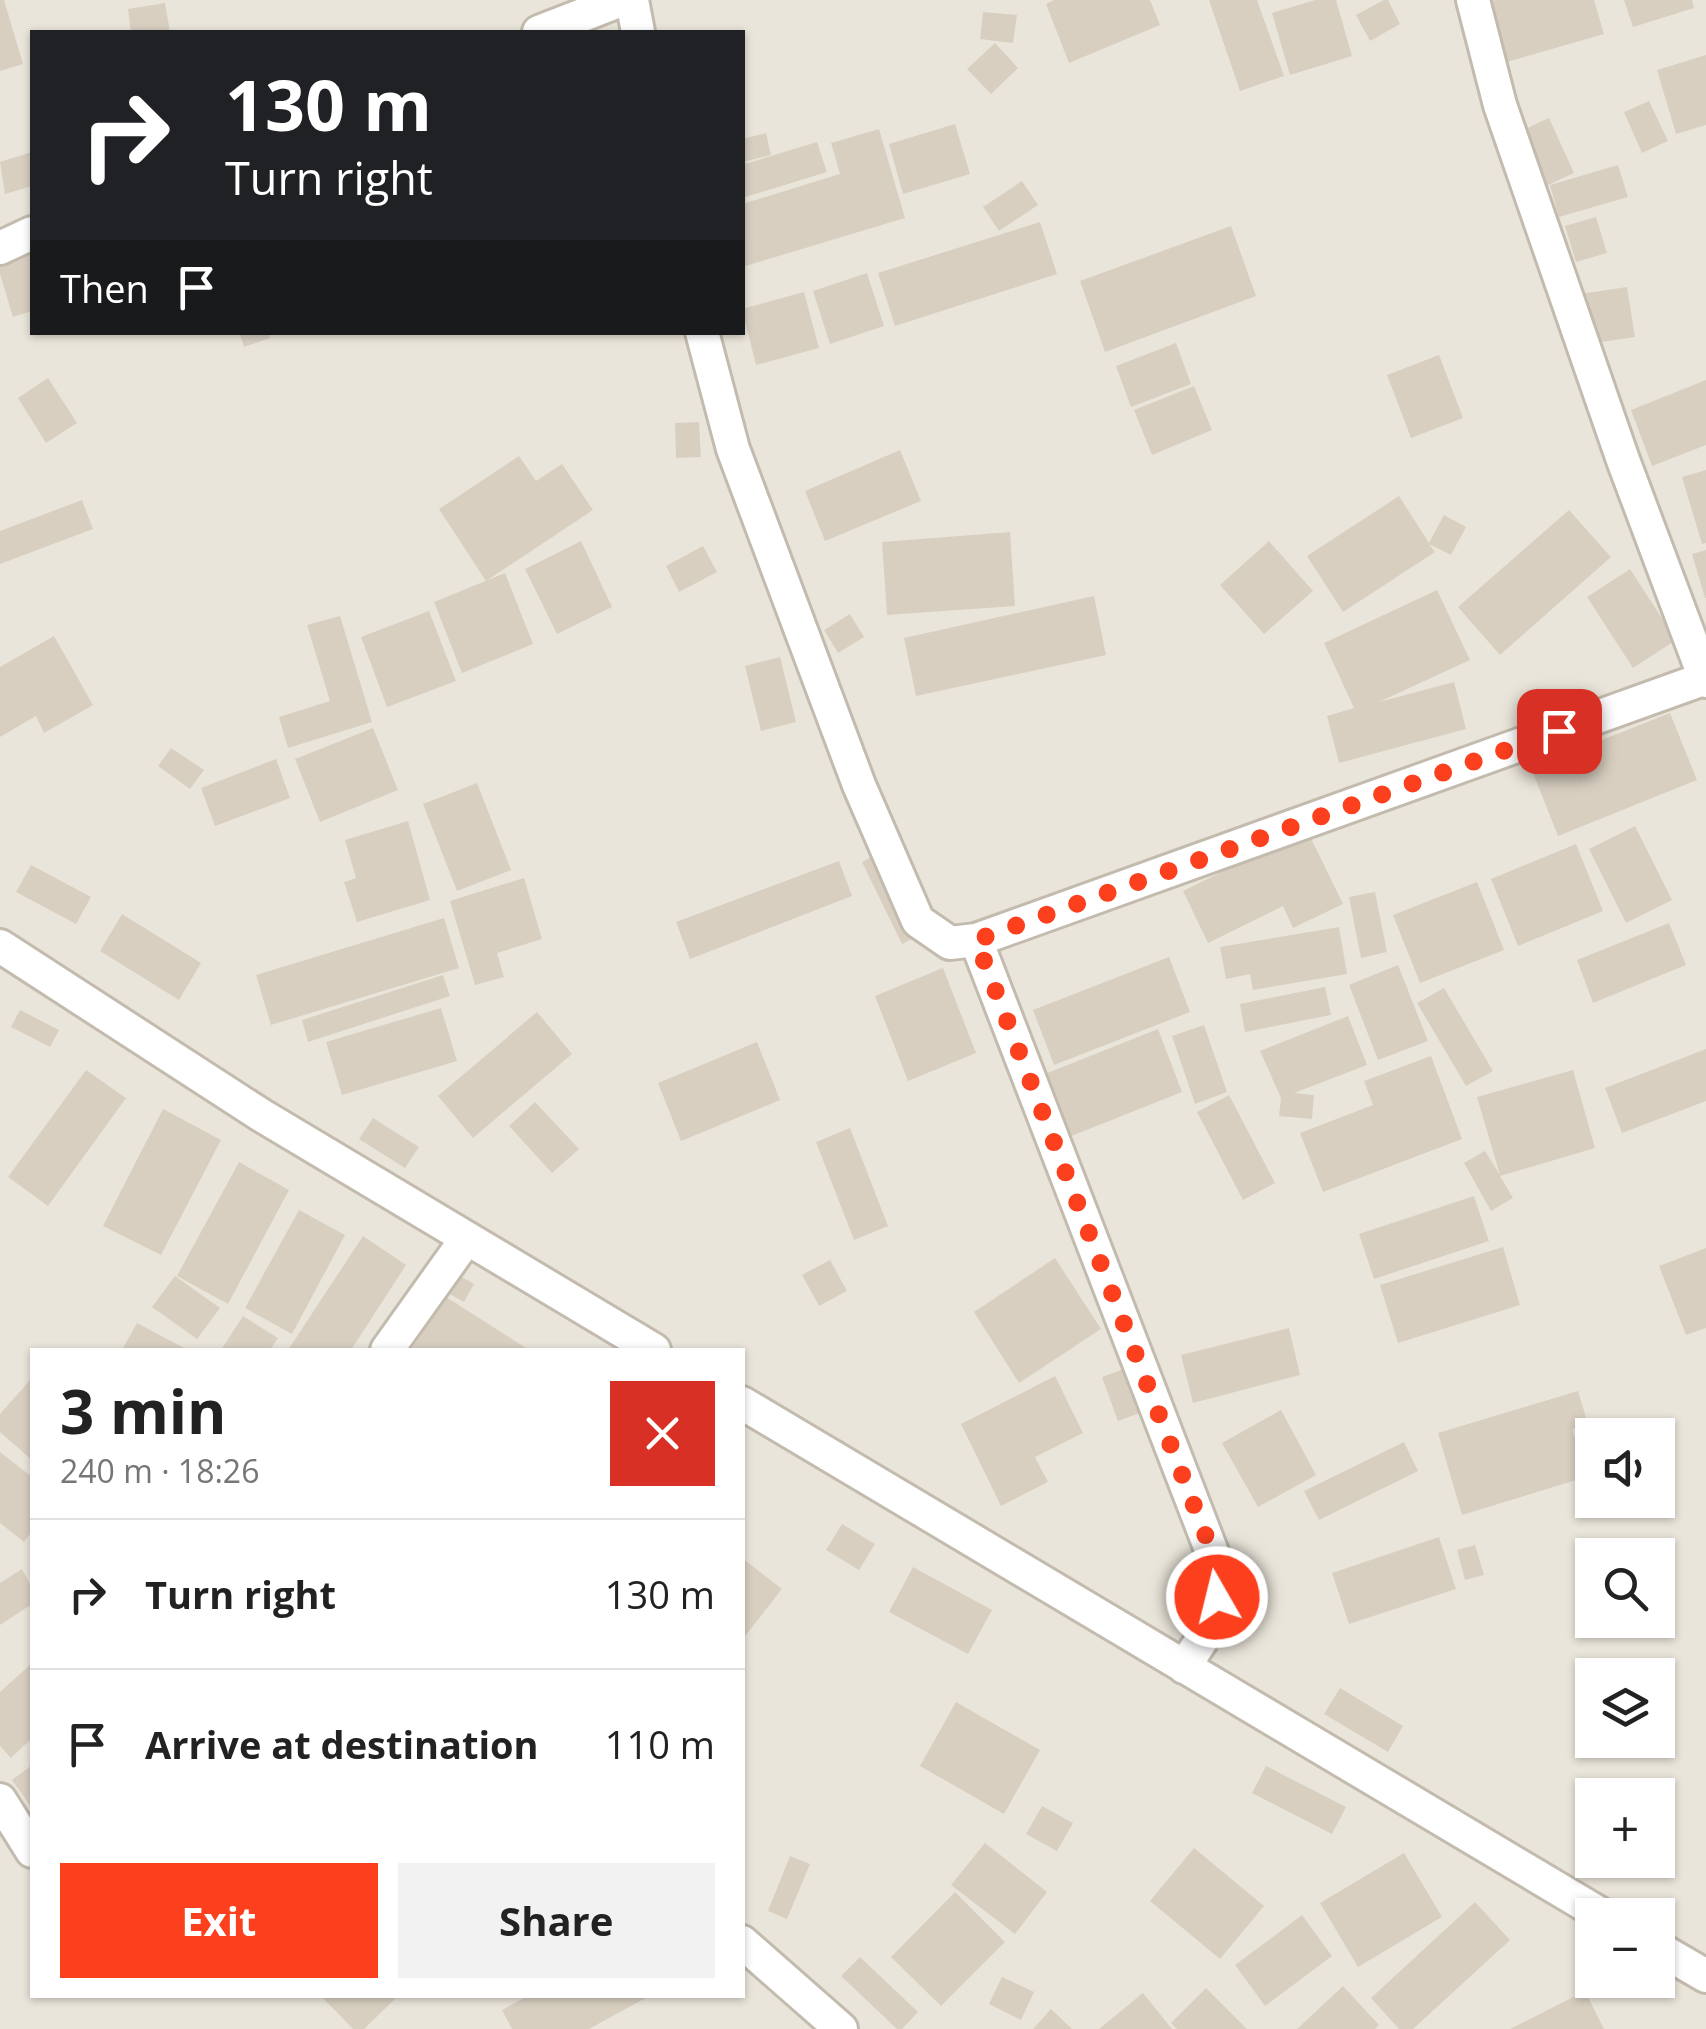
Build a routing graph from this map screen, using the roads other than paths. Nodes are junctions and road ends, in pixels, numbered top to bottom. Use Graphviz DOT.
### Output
graph roads {
  1 [pos="621,0"];
  2 [pos="632,0"];
  3 [pos="1473,0"];
  4 [pos="543,30"];
  5 [pos="638,30"];
  6 [pos="30,234"];
  7 [pos="0,248"];
  8 [pos="703,335"];
  9 [pos="1706,679"];
  10 [pos="976,940"];
  11 [pos="0,946"];
  12 [pos="467,1238"];
  13 [pos="388,1348"];
  14 [pos="651,1348"];
  15 [pos="745,1405"];
  16 [pos="1184,1667"];
  17 [pos="0,1800"];
  18 [pos="30,1848"];
  19 [pos="1575,1899"];
  20 [pos="745,1945"];
  21 [pos="1675,1958"];
  22 [pos="1706,1976"];
  23 [pos="840,2029"];
  1 -- 4 [label="street"];
  2 -- 5 [label="street"];
  3 -- 9 [label="street"];
  6 -- 7 [label="street"];
  8 -- 10 [label="street"];
  9 -- 10 [label="street"];
  10 -- 16 [label="street"];
  11 -- 12 [label="street"];
  12 -- 13 [label="street"];
  12 -- 14 [label="street"];
  15 -- 16 [label="street"];
  16 -- 19 [label="street"];
  17 -- 18 [label="street"];
  20 -- 23 [label="street"];
  21 -- 22 [label="street"];
}
